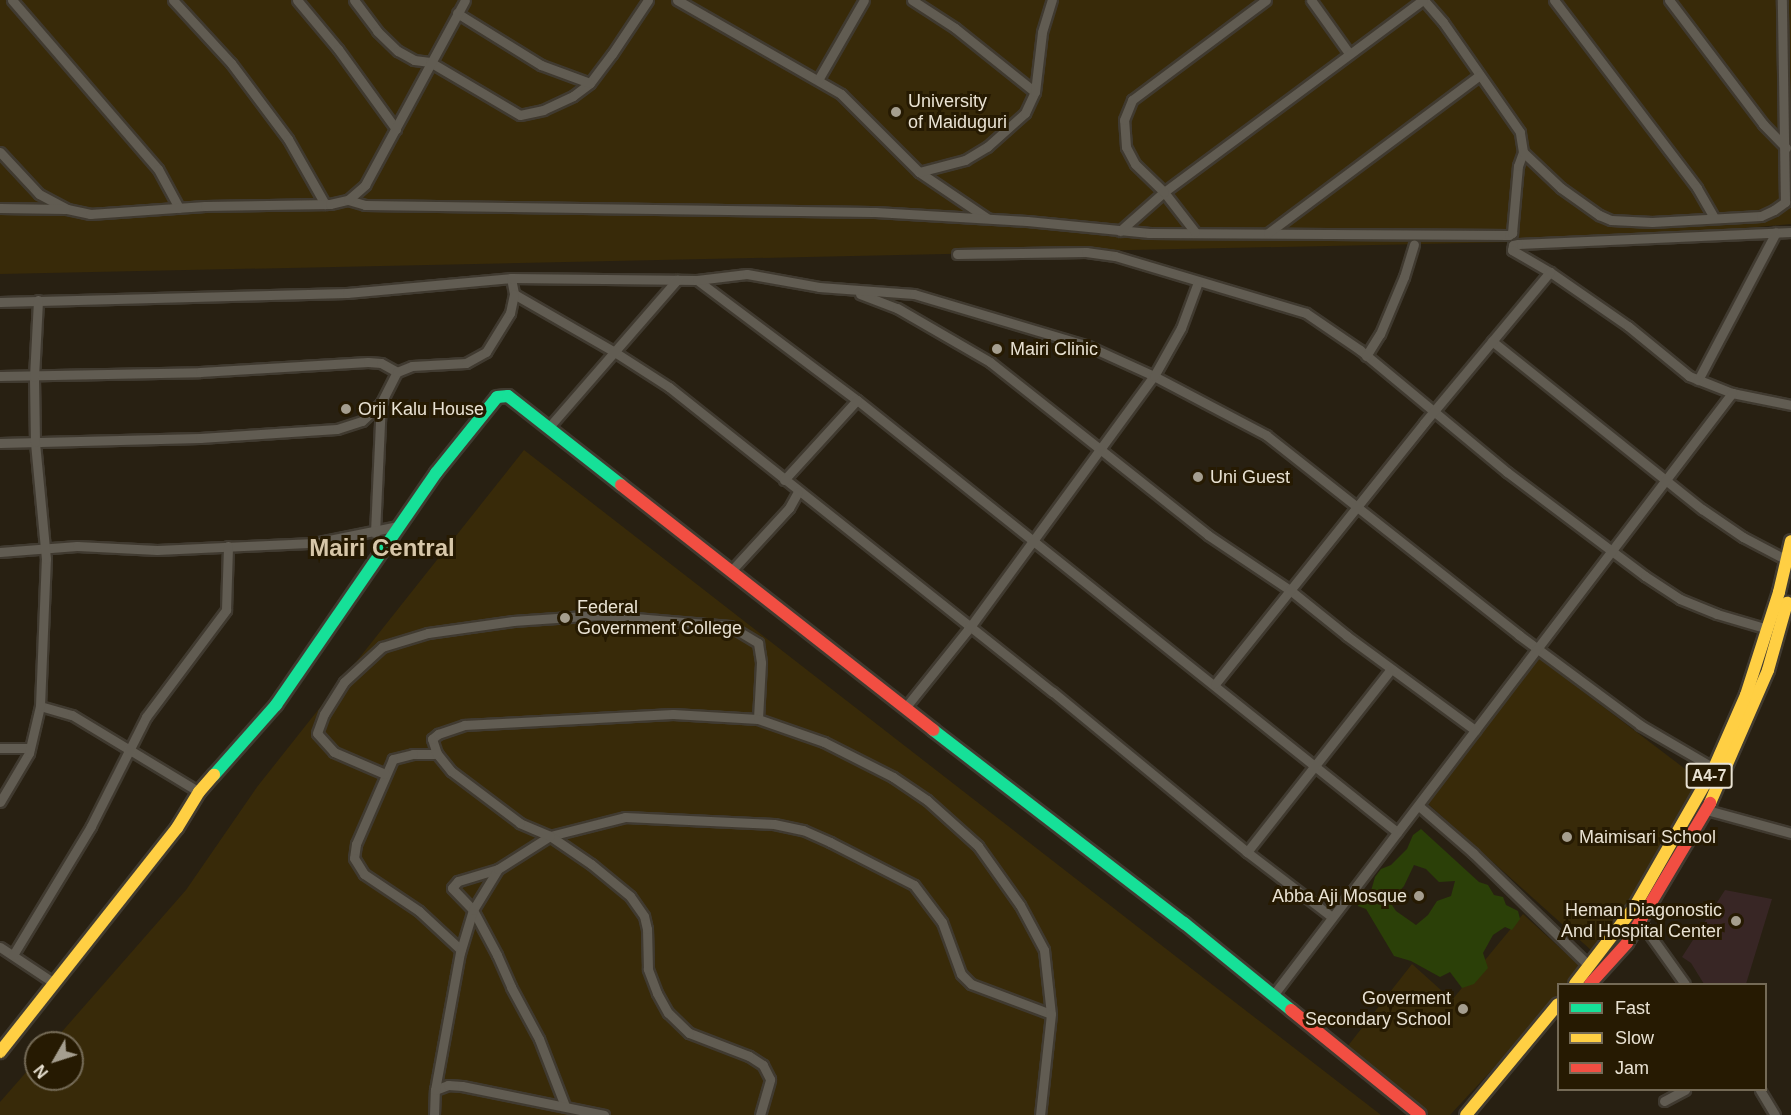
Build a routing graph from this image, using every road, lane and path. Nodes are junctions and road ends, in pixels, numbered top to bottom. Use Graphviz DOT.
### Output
graph roads {
  1 [pos="12,0"];
  2 [pos="173,0"];
  3 [pos="297,0"];
  4 [pos="354,0"];
  5 [pos="465,0"];
  6 [pos="648,0"];
  7 [pos="677,0"];
  8 [pos="864,0"];
  9 [pos="912,0"];
  10 [pos="1052,0"];
  11 [pos="1266,0"];
  12 [pos="1311,0"];
  13 [pos="1424,0"];
  14 [pos="1554,0"];
  15 [pos="1669,0"];
  16 [pos="1782,0"];
  17 [pos="457,13"];
  18 [pos="1349,53"];
  19 [pos="430,62"];
  20 [pos="1480,75"];
  21 [pos="818,80"];
  22 [pos="590,82"];
  23 [pos="1035,93"];
  24 [pos="396,129"];
  25 [pos="1786,148"];
  26 [pos="0,152"];
  27 [pos="1523,152"];
  28 [pos="919,172"];
  29 [pos="1164,192"];
  30 [pos="348,200"];
  31 [pos="325,204"];
  32 [pos="0,208"];
  33 [pos="178,208"];
  34 [pos="67,209"];
  35 [pos="1714,218"];
  36 [pos="988,219"];
  37 [pos="1120,231"];
  38 [pos="1195,232"];
  39 [pos="1776,232"];
  40 [pos="1791,232"];
  41 [pos="1268,233"];
  42 [pos="1414,245"];
  43 [pos="957,254"];
  44 [pos="1550,272"];
  45 [pos="511,278"];
  46 [pos="678,280"];
  47 [pos="697,280"];
  48 [pos="1198,282"];
  49 [pos="849,289"];
  50 [pos="514,294"];
  51 [pos="38,300"];
  52 [pos="0,302"];
  53 [pos="1492,341"];
  54 [pos="613,351"];
  55 [pos="1366,356"];
  56 [pos="397,372"];
  57 [pos="0,376"];
  58 [pos="1154,376"];
  59 [pos="34,377"];
  60 [pos="1698,380"];
  61 [pos="1732,393"];
  62 [pos="857,400"];
  63 [pos="381,402"];
  64 [pos="1791,405"];
  65 [pos="1434,411"];
  66 [pos="549,427"];
  67 [pos="35,442"];
  68 [pos="0,443"];
  69 [pos="1101,451"];
  70 [pos="1665,478"];
  71 [pos="784,480"];
  72 [pos="798,492"];
  73 [pos="1358,507"];
  74 [pos="398,526"];
  75 [pos="375,533"];
  76 [pos="1033,540"];
  77 [pos="1791,541"];
  78 [pos="228,546"];
  79 [pos="45,550"];
  80 [pos="0,552"];
  81 [pos="1611,553"];
  82 [pos="1787,560"];
  83 [pos="730,571"];
  84 [pos="1791,589"];
  85 [pos="1290,590"];
  86 [pos="970,627"];
  87 [pos="1768,629"];
  88 [pos="1537,649"];
  89 [pos="1391,669"];
  90 [pos="1215,684"];
  91 [pos="40,706"];
  92 [pos="905,708"];
  93 [pos="758,719"];
  94 [pos="1475,730"];
  95 [pos="0,748"];
  96 [pos="30,748"];
  97 [pos="128,750"];
  98 [pos="437,754"];
  99 [pos="1714,768"];
  100 [pos="1315,769"];
  101 [pos="385,774"];
  102 [pos="199,792"];
  103 [pos="0,802"];
  104 [pos="1419,806"];
  105 [pos="1707,810"];
  106 [pos="1397,832"];
  107 [pos="1791,833"];
  108 [pos="550,836"];
  109 [pos="1247,852"];
  110 [pos="498,869"];
  111 [pos="473,910"];
  112 [pos="1332,917"];
  113 [pos="1640,921"];
  114 [pos="0,947"];
  115 [pos="461,950"];
  116 [pos="13,955"];
  117 [pos="1589,966"];
  118 [pos="54,983"];
  119 [pos="1576,983"];
  120 [pos="1591,983"];
  121 [pos="1684,983"];
  122 [pos="1274,994"];
  123 [pos="1557,1005"];
  124 [pos="1051,1014"];
  125 [pos="1557,1020"];
  126 [pos="0,1052"];
  127 [pos="435,1090"];
  128 [pos="1682,1091"];
  129 [pos="1761,1091"];
  130 [pos="1664,1101"];
  131 [pos="565,1106"];
  132 [pos="434,1115"];
  133 [pos="604,1115"];
  134 [pos="760,1115"];
  135 [pos="1040,1115"];
  136 [pos="1420,1115"];
  137 [pos="1466,1115"];
  138 [pos="1478,1115"];
  139 [pos="1775,1115"];
  1 -- 33 [label="street"];
  2 -- 31 [label="street"];
  3 -- 24 [label="street"];
  4 -- 19 [label="street"];
  5 -- 17 [label="street"];
  6 -- 22 [label="street"];
  7 -- 21 [label="street"];
  8 -- 21 [label="street"];
  9 -- 23 [label="street"];
  10 -- 23 [label="street"];
  11 -- 29 [label="street"];
  12 -- 18 [label="street"];
  13 -- 18 [label="street"];
  13 -- 20 [label="street"];
  14 -- 35 [label="street"];
  15 -- 25 [label="street"];
  16 -- 25 [label="street"];
  17 -- 19 [label="street"];
  17 -- 22 [label="street"];
  18 -- 29 [label="street"];
  19 -- 22 [label="street"];
  19 -- 24 [label="street"];
  20 -- 27 [label="street"];
  20 -- 41 [label="street"];
  21 -- 28 [label="street"];
  23 -- 28 [label="street"];
  24 -- 30 [label="street"];
  25 -- 35 [label="street"];
  26 -- 34 [label="street"];
  27 -- 35 [label="street"];
  27 -- 41 [label="street"];
  28 -- 36 [label="street"];
  29 -- 37 [label="street"];
  29 -- 38 [label="street"];
  30 -- 31 [label="street"];
  30 -- 36 [label="street"];
  31 -- 33 [label="street"];
  32 -- 34 [label="street"];
  33 -- 34 [label="street"];
  36 -- 37 [label="street"];
  37 -- 38 [label="street"];
  38 -- 41 [label="street"];
  39 -- 40 [label="street"];
  39 -- 44 [label="street"];
  39 -- 60 [label="street"];
  42 -- 55 [label="street"];
  43 -- 48 [label="street"];
  44 -- 53 [label="street"];
  44 -- 60 [label="street"];
  45 -- 46 [label="street"];
  45 -- 50 [label="street"];
  45 -- 51 [label="street"];
  46 -- 47 [label="street"];
  46 -- 54 [label="street"];
  47 -- 49 [label="street"];
  47 -- 62 [label="street"];
  48 -- 55 [label="street"];
  48 -- 58 [label="street"];
  49 -- 58 [label="street"];
  49 -- 69 [label="street"];
  50 -- 54 [label="street"];
  50 -- 56 [label="street"];
  51 -- 52 [label="street"];
  51 -- 59 [label="street"];
  53 -- 65 [label="street"];
  53 -- 70 [label="street"];
  54 -- 66 [label="street"];
  54 -- 71 [label="street"];
  55 -- 65 [label="street"];
  56 -- 59 [label="street"];
  56 -- 63 [label="street"];
  57 -- 59 [label="street"];
  58 -- 69 [label="street"];
  58 -- 73 [label="street"];
  59 -- 67 [label="street"];
  60 -- 61 [label="street"];
  61 -- 64 [label="street"];
  61 -- 70 [label="street"];
  62 -- 71 [label="street"];
  62 -- 76 [label="street"];
  63 -- 67 [label="street"];
  63 -- 75 [label="street"];
  65 -- 73 [label="street"];
  65 -- 81 [label="street"];
  66 -- 74 [label="main road"];
  66 -- 83 [label="main road"];
  67 -- 68 [label="street"];
  67 -- 79 [label="street"];
  69 -- 76 [label="street"];
  69 -- 85 [label="street"];
  70 -- 81 [label="street"];
  70 -- 82 [label="street"];
  71 -- 72 [label="street"];
  72 -- 83 [label="street"];
  72 -- 86 [label="street"];
  73 -- 85 [label="street"];
  73 -- 88 [label="street"];
  74 -- 75 [label="street"];
  74 -- 102 [label="main road"];
  75 -- 78 [label="street"];
  76 -- 86 [label="street"];
  76 -- 90 [label="street"];
  77 -- 82 [label="main road, A4-7"];
  78 -- 79 [label="street"];
  78 -- 97 [label="street"];
  79 -- 80 [label="street"];
  79 -- 91 [label="street"];
  81 -- 87 [label="street"];
  81 -- 88 [label="street"];
  82 -- 87 [label="main road, A4-7"];
  83 -- 92 [label="main road"];
  84 -- 105 [label="main road, A4-7"];
  85 -- 89 [label="street"];
  85 -- 90 [label="street"];
  86 -- 92 [label="street"];
  86 -- 109 [label="street"];
  87 -- 99 [label="main road, A4-7"];
  88 -- 94 [label="street"];
  88 -- 99 [label="street"];
  89 -- 94 [label="street"];
  89 -- 100 [label="street"];
  90 -- 100 [label="street"];
  91 -- 96 [label="street"];
  91 -- 97 [label="street"];
  92 -- 122 [label="main road"];
  93 -- 98 [label="street"];
  93 -- 101 [label="street"];
  93 -- 124 [label="street"];
  94 -- 104 [label="street"];
  95 -- 96 [label="street"];
  96 -- 103 [label="street"];
  97 -- 102 [label="street"];
  97 -- 116 [label="street"];
  98 -- 101 [label="street"];
  98 -- 108 [label="street"];
  99 -- 117 [label="main road, A4-7"];
  100 -- 106 [label="street"];
  100 -- 109 [label="street"];
  101 -- 115 [label="street"];
  102 -- 118 [label="main road"];
  104 -- 106 [label="street"];
  104 -- 117 [label="street"];
  105 -- 107 [label="street"];
  105 -- 113 [label="main road, A4-7"];
  106 -- 112 [label="street"];
  108 -- 110 [label="street"];
  108 -- 124 [label="street"];
  108 -- 134 [label="street"];
  109 -- 112 [label="street"];
  110 -- 111 [label="street"];
  110 -- 111 [label="street"];
  111 -- 115 [label="street"];
  111 -- 131 [label="street"];
  112 -- 122 [label="street"];
  113 -- 120 [label="main road, A4-7"];
  113 -- 121 [label="street"];
  114 -- 116 [label="street"];
  115 -- 127 [label="street"];
  116 -- 118 [label="street"];
  117 -- 119 [label="main road, A4-7"];
  118 -- 126 [label="main road"];
  122 -- 136 [label="main road"];
  123 -- 137 [label="main road"];
  124 -- 135 [label="street"];
  125 -- 138 [label="main road"];
  127 -- 131 [label="street"];
  127 -- 132 [label="street"];
  128 -- 130 [label="street"];
  129 -- 139 [label="street"];
  131 -- 133 [label="street"];
}
